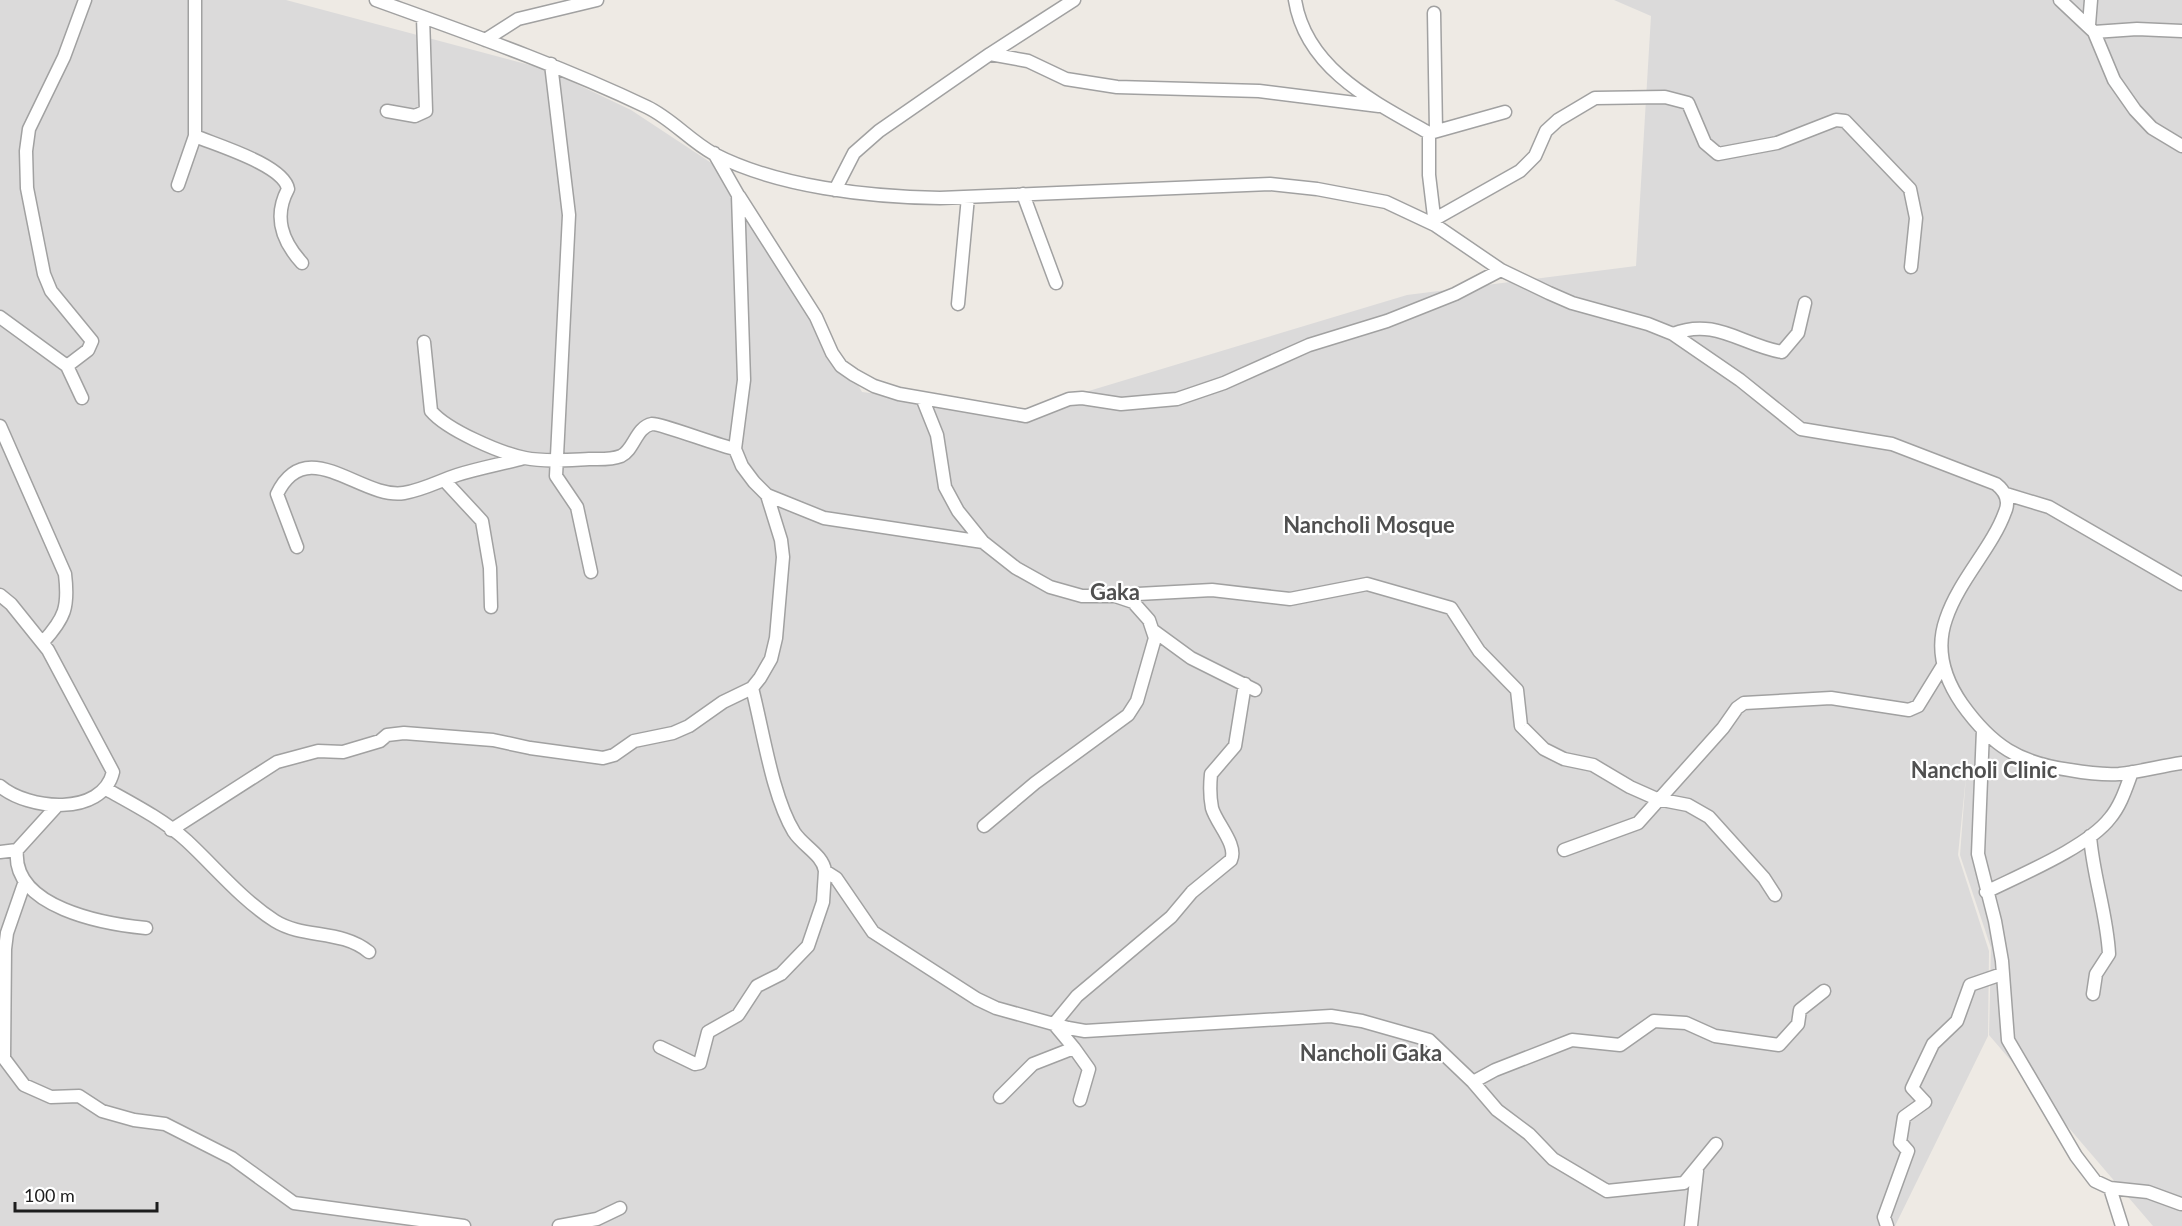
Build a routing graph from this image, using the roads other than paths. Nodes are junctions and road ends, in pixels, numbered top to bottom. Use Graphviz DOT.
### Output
graph roads {
  1 [pos="85,0"];
  2 [pos="195,0"];
  3 [pos="376,0"];
  4 [pos="597,0"];
  5 [pos="1074,0"];
  6 [pos="1295,0"];
  7 [pos="2060,0"];
  8 [pos="2091,0"];
  9 [pos="1434,13"];
  10 [pos="423,17"];
  11 [pos="2091,28"];
  12 [pos="2182,31"];
  13 [pos="485,40"];
  14 [pos="990,54"];
  15 [pos="551,64"];
  16 [pos="1379,106"];
  17 [pos="387,111"];
  18 [pos="1505,112"];
  19 [pos="1432,132"];
  20 [pos="195,136"];
  21 [pos="2182,146"];
  22 [pos="714,153"];
  23 [pos="178,185"];
  24 [pos="835,190"];
  25 [pos="1023,194"];
  26 [pos="738,195"];
  27 [pos="968,197"];
  28 [pos="1435,222"];
  29 [pos="302,263"];
  30 [pos="1911,267"];
  31 [pos="1502,270"];
  32 [pos="1056,283"];
  33 [pos="1805,303"];
  34 [pos="958,304"];
  35 [pos="0,317"];
  36 [pos="1672,334"];
  37 [pos="424,342"];
  38 [pos="67,366"];
  39 [pos="82,398"];
  40 [pos="922,400"];
  41 [pos="0,426"];
  42 [pos="735,449"];
  43 [pos="524,458"];
  44 [pos="558,461"];
  45 [pos="444,480"];
  46 [pos="2006,494"];
  47 [pos="767,495"];
  48 [pos="983,542"];
  49 [pos="297,547"];
  50 [pos="591,572"];
  51 [pos="2182,584"];
  52 [pos="0,595"];
  53 [pos="1115,596"];
  54 [pos="491,607"];
  55 [pos="1154,631"];
  56 [pos="43,642"];
  57 [pos="1942,668"];
  58 [pos="752,688"];
  59 [pos="1983,730"];
  60 [pos="2182,763"];
  61 [pos="2132,772"];
  62 [pos="0,786"];
  63 [pos="106,789"];
  64 [pos="1657,799"];
  65 [pos="56,807"];
  66 [pos="984,826"];
  67 [pos="171,830"];
  68 [pos="2090,836"];
  69 [pos="17,850"];
  70 [pos="1564,850"];
  71 [pos="0,852"];
  72 [pos="825,871"];
  73 [pos="25,881"];
  74 [pos="1986,892"];
  75 [pos="1775,895"];
  76 [pos="146,928"];
  77 [pos="369,952"];
  78 [pos="2002,974"];
  79 [pos="1824,991"];
  80 [pos="2093,994"];
  81 [pos="1054,1024"];
  82 [pos="660,1047"];
  83 [pos="1074,1048"];
  84 [pos="2,1055"];
  85 [pos="1473,1082"];
  86 [pos="1000,1097"];
  87 [pos="1080,1100"];
  88 [pos="1716,1144"];
  89 [pos="1697,1169"];
  90 [pos="2110,1188"];
  91 [pos="2181,1204"];
  92 [pos="620,1208"];
  93 [pos="464,1226"];
  94 [pos="559,1226"];
  95 [pos="1691,1226"];
  96 [pos="1887,1226"];
  97 [pos="2122,1226"];
  1 -- 38 [label="street"];
  2 -- 20 [label="street"];
  3 -- 10 [label="street"];
  4 -- 13 [label="street"];
  5 -- 14 [label="street"];
  6 -- 16 [label="street"];
  7 -- 11 [label="street"];
  8 -- 11 [label="street"];
  9 -- 19 [label="street"];
  10 -- 13 [label="street"];
  10 -- 17 [label="street"];
  11 -- 12 [label="street"];
  11 -- 21 [label="street"];
  13 -- 15 [label="street"];
  14 -- 16 [label="street"];
  14 -- 24 [label="street"];
  15 -- 22 [label="street"];
  15 -- 44 [label="street"];
  16 -- 19 [label="street"];
  18 -- 19 [label="street"];
  19 -- 28 [label="street"];
  20 -- 23 [label="street"];
  20 -- 29 [label="street"];
  22 -- 24 [label="street"];
  22 -- 26 [label="street"];
  24 -- 27 [label="street"];
  25 -- 27 [label="street"];
  25 -- 28 [label="street"];
  25 -- 32 [label="street"];
  26 -- 40 [label="street"];
  26 -- 42 [label="street"];
  27 -- 34 [label="street"];
  28 -- 30 [label="street"];
  28 -- 31 [label="street"];
  31 -- 36 [label="street"];
  31 -- 40 [label="street"];
  33 -- 36 [label="street"];
  35 -- 38 [label="street"];
  36 -- 46 [label="street"];
  37 -- 43 [label="street"];
  38 -- 39 [label="street"];
  40 -- 48 [label="street"];
  41 -- 56 [label="street"];
  42 -- 44 [label="street"];
  42 -- 47 [label="street"];
  43 -- 44 [label="street"];
  43 -- 45 [label="street"];
  44 -- 50 [label="street"];
  45 -- 49 [label="street"];
  45 -- 54 [label="street"];
  46 -- 51 [label="street"];
  46 -- 57 [label="street"];
  47 -- 48 [label="street"];
  47 -- 58 [label="street"];
  48 -- 53 [label="street"];
  52 -- 56 [label="street"];
  53 -- 55 [label="street"];
  53 -- 64 [label="street"];
  55 -- 66 [label="street"];
  55 -- 81 [label="street"];
  56 -- 63 [label="street"];
  57 -- 59 [label="street"];
  57 -- 64 [label="street"];
  58 -- 67 [label="street"];
  58 -- 72 [label="street"];
  59 -- 61 [label="street"];
  59 -- 74 [label="street"];
  60 -- 61 [label="street"];
  61 -- 68 [label="street"];
  62 -- 65 [label="street"];
  63 -- 65 [label="street"];
  63 -- 67 [label="street"];
  64 -- 70 [label="street"];
  64 -- 75 [label="street"];
  65 -- 69 [label="street"];
  67 -- 77 [label="street"];
  68 -- 74 [label="street"];
  68 -- 80 [label="street"];
  69 -- 71 [label="street"];
  69 -- 73 [label="street"];
  72 -- 81 [label="street"];
  72 -- 82 [label="street"];
  73 -- 76 [label="street"];
  73 -- 84 [label="street"];
  74 -- 78 [label="street"];
  78 -- 90 [label="street"];
  78 -- 96 [label="street"];
  79 -- 85 [label="street"];
  81 -- 83 [label="street"];
  81 -- 85 [label="street"];
  83 -- 86 [label="street"];
  83 -- 87 [label="street"];
  84 -- 93 [label="street"];
  85 -- 89 [label="street"];
  88 -- 89 [label="street"];
  89 -- 95 [label="street"];
  90 -- 91 [label="street"];
  90 -- 97 [label="street"];
  92 -- 94 [label="street"];
}
